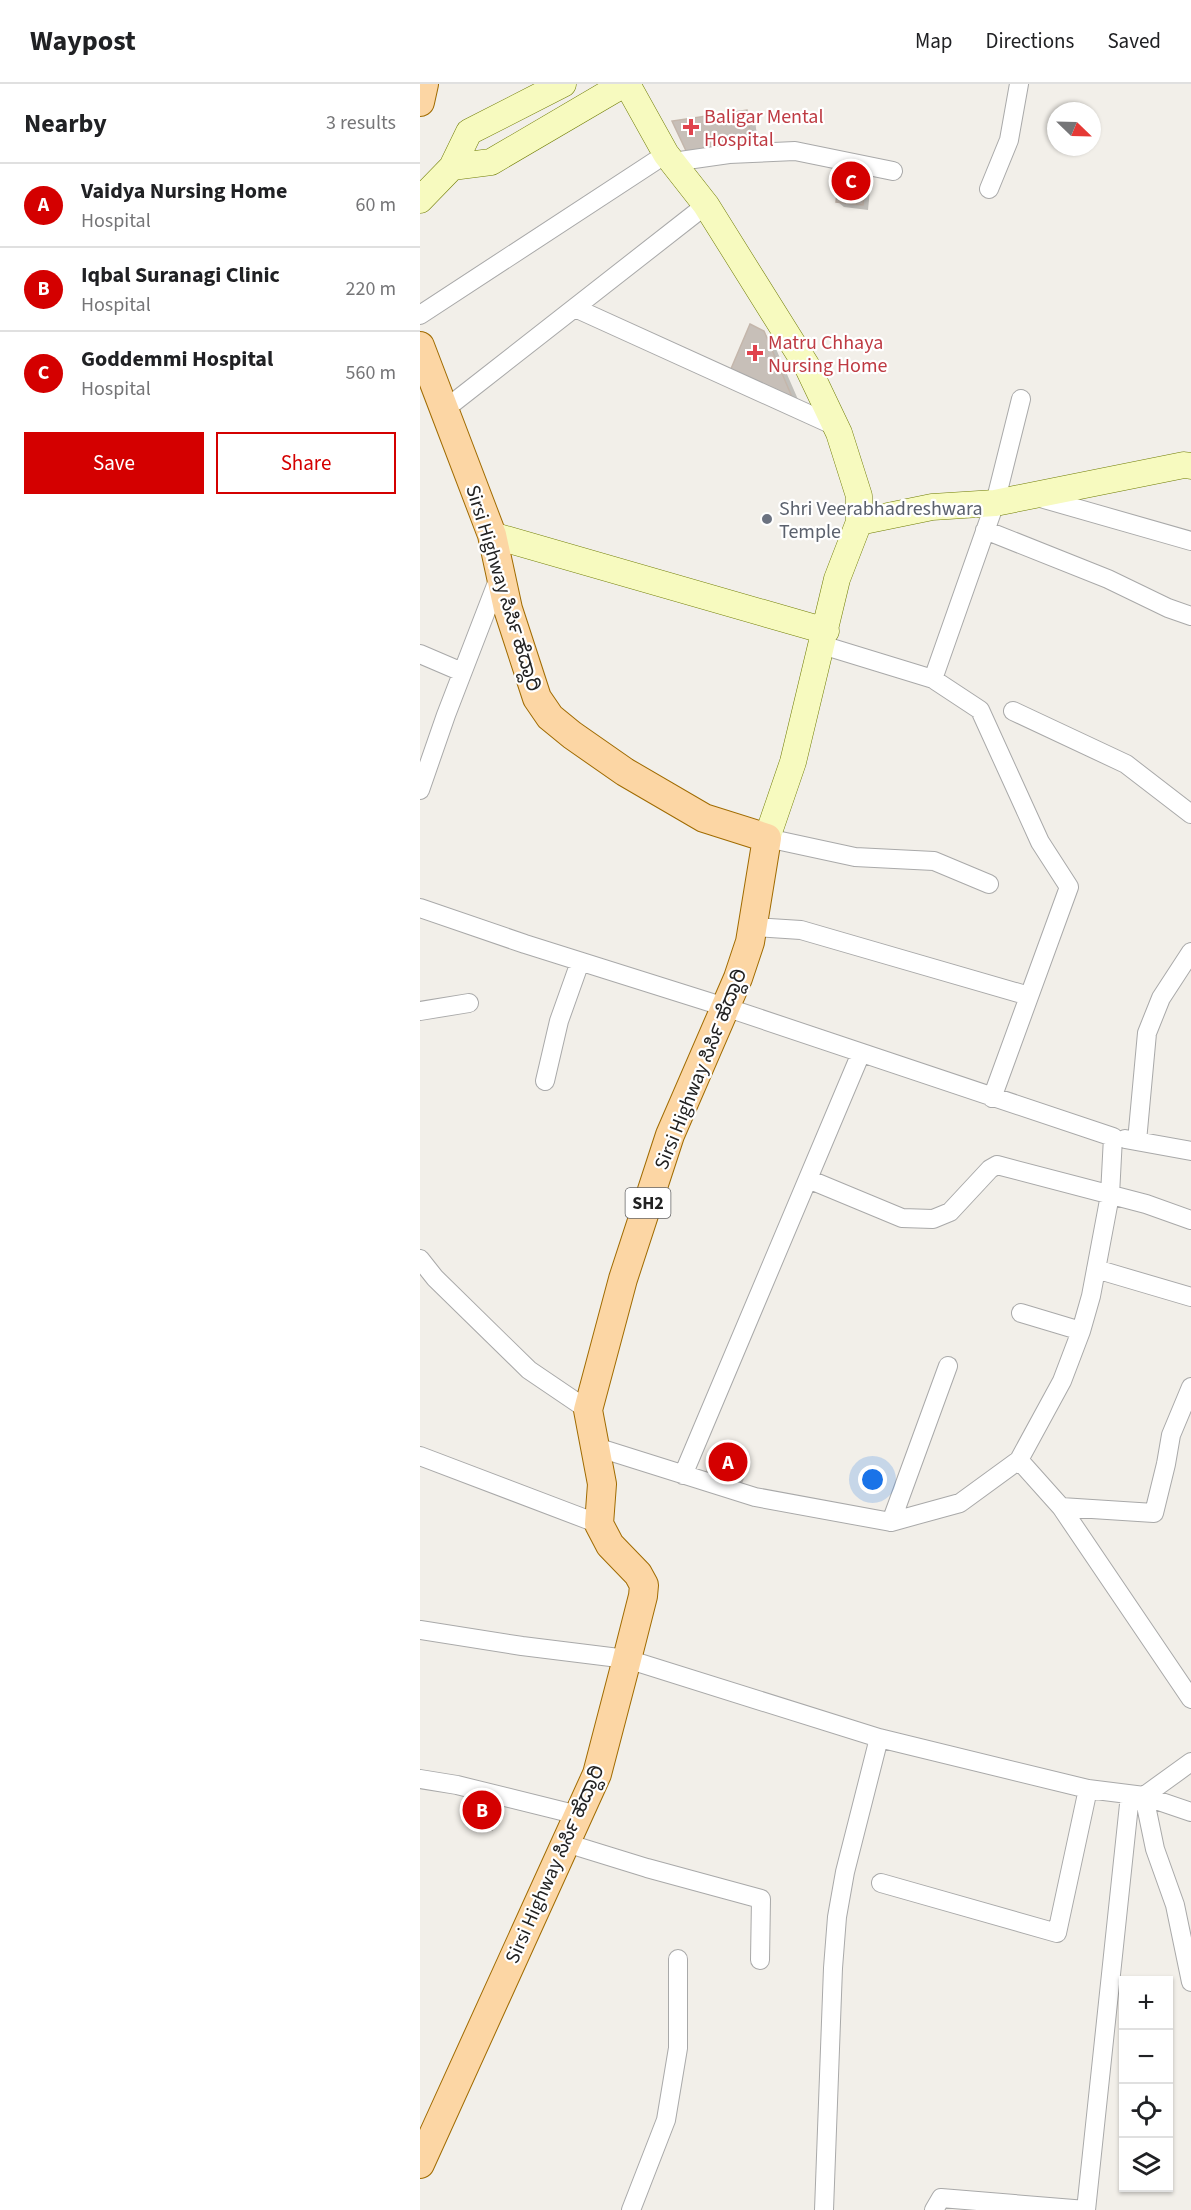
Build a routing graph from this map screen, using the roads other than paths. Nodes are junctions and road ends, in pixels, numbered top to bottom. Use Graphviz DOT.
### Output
graph roads {
  1 [pos="424,84"];
  2 [pos="563,84"];
  3 [pos="625,84"];
  4 [pos="1019,84"];
  5 [pos="420,102"];
  6 [pos="670,158"];
  7 [pos="452,167"];
  8 [pos="893,171"];
  9 [pos="989,189"];
  10 [pos="420,200"];
  11 [pos="706,205"];
  12 [pos="575,308"];
  13 [pos="420,315"];
  14 [pos="420,346"];
  15 [pos="1021,399"];
  16 [pos="444,410"];
  17 [pos="835,426"];
  18 [pos="1191,466"];
  19 [pos="1032,495"];
  20 [pos="995,503"];
  21 [pos="859,522"];
  22 [pos="985,530"];
  23 [pos="492,535"];
  24 [pos="1191,541"];
  25 [pos="500,573"];
  26 [pos="1191,616"];
  27 [pos="824,638"];
  28 [pos="420,654"];
  29 [pos="462,672"];
  30 [pos="933,679"];
  31 [pos="1013,711"];
  32 [pos="420,790"];
  33 [pos="1191,814"];
  34 [pos="766,838"];
  35 [pos="988,884"];
  36 [pos="420,908"];
  37 [pos="753,927"];
  38 [pos="1191,952"];
  39 [pos="580,962"];
  40 [pos="1029,996"];
  41 [pos="469,1003"];
  42 [pos="725,1007"];
  43 [pos="420,1011"];
  44 [pos="861,1053"];
  45 [pos="544,1081"];
  46 [pos="992,1098"];
  47 [pos="1113,1137"];
  48 [pos="1137,1141"];
  49 [pos="1191,1151"];
  50 [pos="808,1179"];
  51 [pos="1110,1195"];
  52 [pos="1191,1220"];
  53 [pos="420,1259"];
  54 [pos="1096,1269"];
  55 [pos="1191,1297"];
  56 [pos="1021,1313"];
  57 [pos="1082,1331"];
  58 [pos="948,1366"];
  59 [pos="1191,1387"];
  60 [pos="588,1410"];
  61 [pos="593,1446"];
  62 [pos="420,1456"];
  63 [pos="1019,1460"];
  64 [pos="683,1475"];
  65 [pos="1061,1507"];
  66 [pos="891,1522"];
  67 [pos="599,1524"];
  68 [pos="420,1630"];
  69 [pos="627,1659"];
  70 [pos="1191,1699"];
  71 [pos="879,1738"];
  72 [pos="1191,1762"];
  73 [pos="420,1779"];
  74 [pos="1088,1789"];
  75 [pos="1137,1795"];
  76 [pos="1191,1812"];
  77 [pos="578,1815"];
  78 [pos="566,1843"];
  79 [pos="881,1883"];
  80 [pos="678,1959"];
  81 [pos="760,1960"];
  82 [pos="1191,1982"];
  83 [pos="420,2164"];
  84 [pos="631,2210"];
  85 [pos="824,2210"];
  86 [pos="934,2210"];
  87 [pos="1086,2210"];
  1 -- 5 [label="main road"];
  2 -- 7 [label="street"];
  3 -- 6 [label="street"];
  3 -- 7 [label="street"];
  4 -- 9 [label="street"];
  6 -- 8 [label="street"];
  6 -- 11 [label="street"];
  6 -- 13 [label="street"];
  7 -- 10 [label="street"];
  11 -- 12 [label="street"];
  11 -- 17 [label="street"];
  12 -- 16 [label="street"];
  12 -- 17 [label="street"];
  14 -- 16 [label="main road, Sirsi Highway ಸಿರ್ಸಿ ಹೆದ್ದಾರಿ"];
  15 -- 20 [label="street"];
  16 -- 23 [label="main road, Sirsi Highway ಸಿರ್ಸಿ ಹೆದ್ದಾರಿ"];
  17 -- 21 [label="street"];
  18 -- 19 [label="street"];
  19 -- 20 [label="street"];
  19 -- 24 [label="street"];
  20 -- 21 [label="street"];
  20 -- 22 [label="street"];
  21 -- 27 [label="street"];
  22 -- 26 [label="street"];
  22 -- 30 [label="street"];
  23 -- 25 [label="main road, Sirsi Highway ಸಿರ್ಸಿ ಹೆದ್ದಾರಿ"];
  23 -- 27 [label="street"];
  25 -- 29 [label="street"];
  25 -- 34 [label="main road, Sirsi Highway ಸಿರ್ಸಿ ಹೆದ್ದಾರಿ"];
  27 -- 30 [label="street"];
  27 -- 34 [label="street"];
  28 -- 29 [label="street"];
  29 -- 32 [label="street"];
  30 -- 40 [label="street"];
  31 -- 33 [label="street"];
  34 -- 35 [label="street"];
  34 -- 37 [label="main road, Sirsi Highway ಸಿರ್ಸಿ ಹೆದ್ದಾರಿ / SH2"];
  36 -- 39 [label="street"];
  37 -- 40 [label="street"];
  37 -- 42 [label="main road, Sirsi Highway ಸಿರ್ಸಿ ಹೆದ್ದಾರಿ / SH2"];
  38 -- 48 [label="street"];
  39 -- 42 [label="street"];
  39 -- 45 [label="street"];
  40 -- 46 [label="street"];
  41 -- 43 [label="street"];
  42 -- 44 [label="street"];
  42 -- 60 [label="main road, Sirsi Highway ಸಿರ್ಸಿ ಹೆದ್ದಾರಿ / SH2"];
  44 -- 46 [label="street"];
  44 -- 50 [label="street"];
  46 -- 47 [label="street"];
  47 -- 48 [label="street"];
  47 -- 51 [label="street"];
  48 -- 49 [label="street"];
  50 -- 51 [label="street"];
  50 -- 64 [label="street"];
  51 -- 52 [label="street"];
  51 -- 54 [label="street"];
  53 -- 60 [label="street"];
  54 -- 55 [label="street"];
  54 -- 57 [label="street"];
  56 -- 57 [label="street"];
  57 -- 63 [label="street"];
  58 -- 66 [label="street"];
  59 -- 65 [label="street"];
  60 -- 61 [label="main road, Sirsi Highway ಸಿರ್ಸಿ ಹೆದ್ದಾರಿ / SH2"];
  61 -- 64 [label="street"];
  61 -- 67 [label="main road, Sirsi Highway ಸಿರ್ಸಿ ಹೆದ್ದಾರಿ / SH2"];
  62 -- 67 [label="street"];
  63 -- 65 [label="street"];
  63 -- 66 [label="street"];
  64 -- 66 [label="street"];
  65 -- 70 [label="street"];
  67 -- 69 [label="main road, Sirsi Highway ಸಿರ್ಸಿ ಹೆದ್ದಾರಿ"];
  68 -- 69 [label="street"];
  69 -- 71 [label="street"];
  69 -- 77 [label="main road, Sirsi Highway ಸಿರ್ಸಿ ಹೆದ್ದಾರಿ"];
  71 -- 74 [label="street"];
  71 -- 85 [label="street"];
  72 -- 75 [label="street"];
  73 -- 77 [label="street"];
  74 -- 75 [label="street"];
  74 -- 79 [label="street"];
  75 -- 76 [label="street"];
  75 -- 82 [label="street"];
  75 -- 87 [label="street"];
  77 -- 78 [label="main road, Sirsi Highway ಸಿರ್ಸಿ ಹೆದ್ದಾರಿ"];
  78 -- 81 [label="street"];
  78 -- 83 [label="main road, Sirsi Highway ಸಿರ್ಸಿ ಹೆದ್ದಾರಿ"];
  80 -- 84 [label="street"];
  86 -- 87 [label="street"];
}
